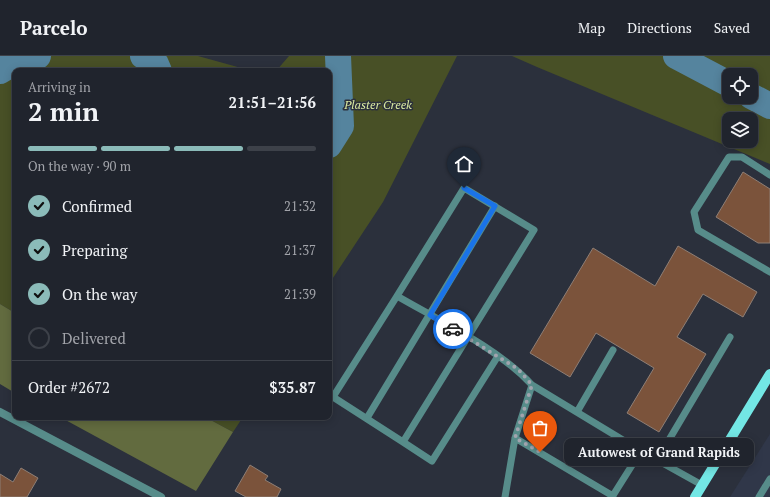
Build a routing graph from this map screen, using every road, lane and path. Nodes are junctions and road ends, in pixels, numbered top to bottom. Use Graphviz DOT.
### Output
graph roads {
  1 [pos="770,174"];
  2 [pos="495,206"];
  3 [pos="770,272"];
  4 [pos="397,296"];
  5 [pos="430,315"];
  6 [pos="467,337"];
  7 [pos="730,337"];
  8 [pos="613,350"];
  9 [pos="498,356"];
  10 [pos="770,376"];
  11 [pos="532,385"];
  12 [pos="0,412"];
  13 [pos="577,412"];
  14 [pos="12,418"];
  15 [pos="367,418"];
  16 [pos="15,420"];
  17 [pos="515,438"];
  18 [pos="403,442"];
  19 [pos="641,451"];
  20 [pos="657,460"];
  21 [pos="770,479"];
  22 [pos="702,485"];
  23 [pos="613,496"];
  24 [pos="697,496"];
  25 [pos="160,497"];
  26 [pos="505,497"];
  27 [pos="759,497"];
  1 -- 3 [label="lane"];
  2 -- 4 [label="lane"];
  2 -- 5 [label="lane"];
  2 -- 6 [label="lane"];
  4 -- 5 [label="lane"];
  4 -- 15 [label="lane"];
  5 -- 6 [label="lane"];
  5 -- 15 [label="lane"];
  6 -- 9 [label="lane"];
  6 -- 18 [label="lane"];
  7 -- 20 [label="lane"];
  8 -- 13 [label="lane"];
  9 -- 11 [label="lane"];
  9 -- 18 [label="lane"];
  10 -- 22 [label="main road"];
  11 -- 13 [label="lane"];
  11 -- 17 [label="lane"];
  12 -- 14 [label="street"];
  13 -- 19 [label="lane"];
  15 -- 18 [label="lane"];
  16 -- 25 [label="street"];
  17 -- 23 [label="lane"];
  17 -- 26 [label="lane"];
  19 -- 20 [label="lane"];
  19 -- 23 [label="lane"];
  20 -- 22 [label="lane"];
  21 -- 27 [label="lane"];
  22 -- 24 [label="main road"];
}
